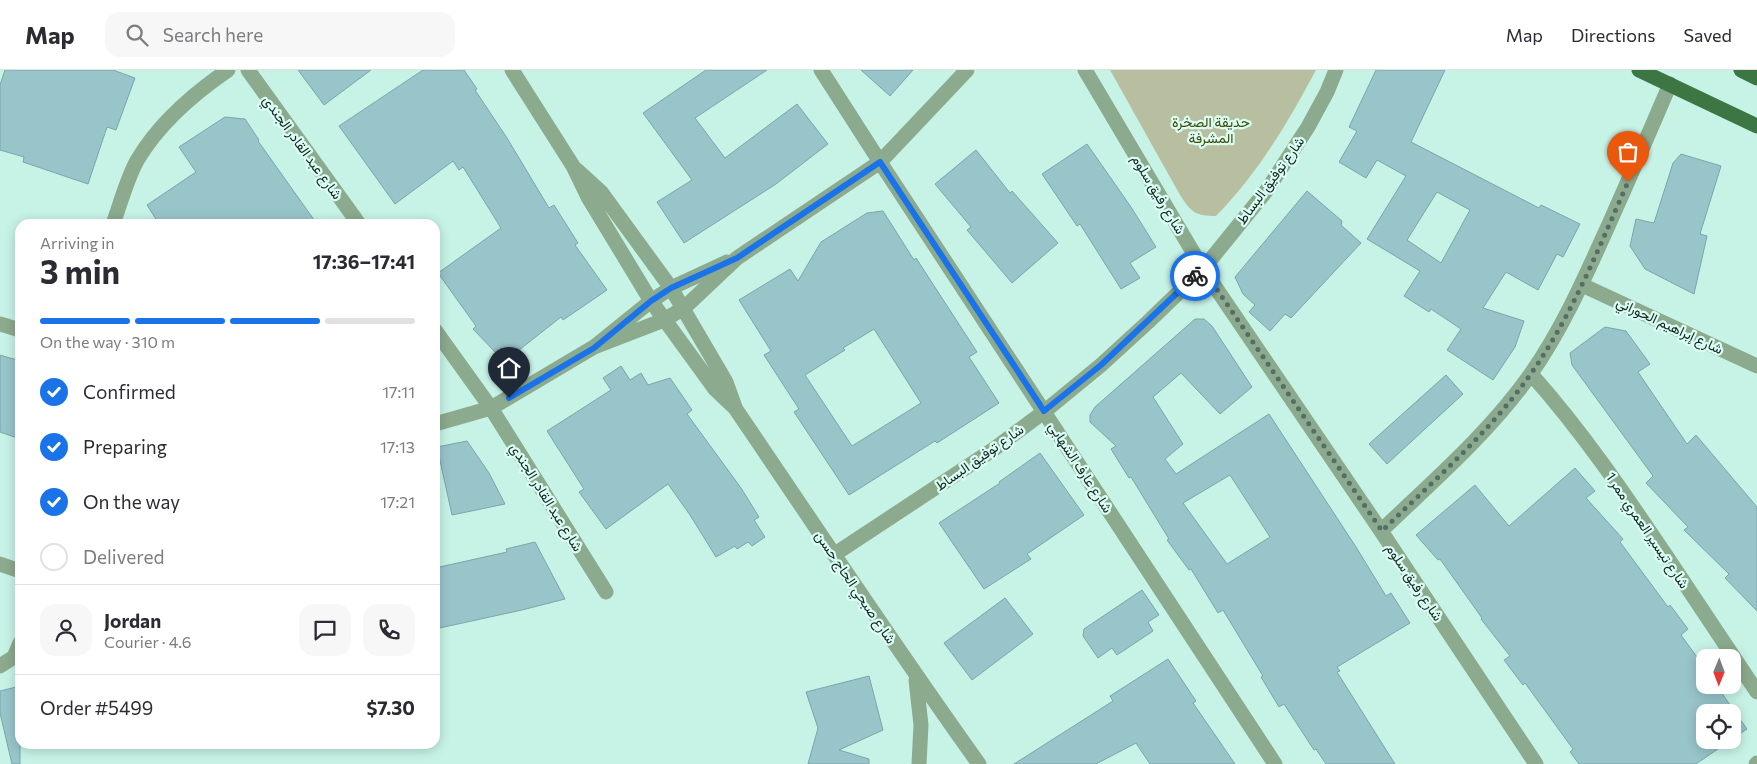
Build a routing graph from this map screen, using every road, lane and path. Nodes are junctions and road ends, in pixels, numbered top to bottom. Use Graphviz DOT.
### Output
graph roads {
  1 [pos="228,70"];
  2 [pos="248,70"];
  3 [pos="512,70"];
  4 [pos="821,70"];
  5 [pos="967,70"];
  6 [pos="1085,70"];
  7 [pos="1336,70"];
  8 [pos="1639,70"];
  9 [pos="1741,70"];
  10 [pos="1757,78"];
  11 [pos="1670,84"];
  12 [pos="1757,126"];
  13 [pos="880,162"];
  14 [pos="573,166"];
  15 [pos="115,219"];
  16 [pos="354,219"];
  17 [pos="737,258"];
  18 [pos="1203,269"];
  19 [pos="1582,285"];
  20 [pos="671,288"];
  21 [pos="651,301"];
  22 [pos="684,308"];
  23 [pos="664,320"];
  24 [pos="0,324"];
  25 [pos="15,328"];
  26 [pos="440,337"];
  27 [pos="594,348"];
  28 [pos="1757,366"];
  29 [pos="1530,374"];
  30 [pos="492,408"];
  31 [pos="735,408"];
  32 [pos="1044,411"];
  33 [pos="440,423"];
  34 [pos="1382,531"];
  35 [pos="835,554"];
  36 [pos="0,564"];
  37 [pos="15,569"];
  38 [pos="606,592"];
  39 [pos="15,655"];
  40 [pos="0,666"];
  41 [pos="916,676"];
  42 [pos="1757,692"];
  43 [pos="919,764"];
  44 [pos="979,764"];
  45 [pos="1275,764"];
  46 [pos="1536,764"];
  1 -- 15 [label="street"];
  2 -- 16 [label="street, شارع عبد القادر الجندي"];
  3 -- 14 [label="street, شارع صبحي الحاج حسن"];
  4 -- 13 [label="street, شارع عارف الشهابي"];
  5 -- 13 [label="street"];
  6 -- 18 [label="street, شارع رفيق سلوم"];
  7 -- 18 [label="street, شارع توفيق البساط"];
  8 -- 11 [label="main road"];
  9 -- 10 [label="main road"];
  11 -- 12 [label="main road"];
  11 -- 19 [label="street"];
  13 -- 17 [label="street"];
  13 -- 32 [label="street, شارع عارف الشهابي"];
  14 -- 20 [label="street, شارع صبحي الحاج حسن"];
  14 -- 21 [label="street, شارع صبحي الحاج حسن"];
  17 -- 20 [label="street"];
  17 -- 22 [label="street"];
  18 -- 32 [label="street, شارع توفيق البساط"];
  18 -- 34 [label="street, شارع رفيق سلوم"];
  19 -- 28 [label="street, شارع إبراهيم الحوراني"];
  19 -- 29 [label="street"];
  20 -- 21 [label="street"];
  20 -- 22 [label="street, شارع صبحي الحاج حسن"];
  21 -- 23 [label="street, شارع صبحي الحاج حسن"];
  21 -- 27 [label="street"];
  22 -- 23 [label="street"];
  22 -- 31 [label="street, شارع صبحي الحاج حسن"];
  23 -- 27 [label="street"];
  23 -- 31 [label="street, شارع صبحي الحاج حسن"];
  24 -- 25 [label="street"];
  26 -- 30 [label="street, شارع عبد القادر الجندي"];
  27 -- 30 [label="street"];
  29 -- 34 [label="street"];
  29 -- 42 [label="street, شارع تيسير العمري ممر 1"];
  30 -- 33 [label="street"];
  30 -- 38 [label="street, شارع عبد القادر الجندي"];
  31 -- 35 [label="street, شارع صبحي الحاج حسن"];
  32 -- 35 [label="street, شارع توفيق البساط"];
  32 -- 45 [label="street, شارع عارف الشهابي"];
  34 -- 46 [label="street, شارع رفيق سلوم"];
  35 -- 41 [label="street, شارع صبحي الحاج حسن"];
  36 -- 37 [label="street"];
  39 -- 40 [label="street"];
  41 -- 43 [label="street"];
  41 -- 44 [label="street, شارع صبحي الحاج حسن"];
}
